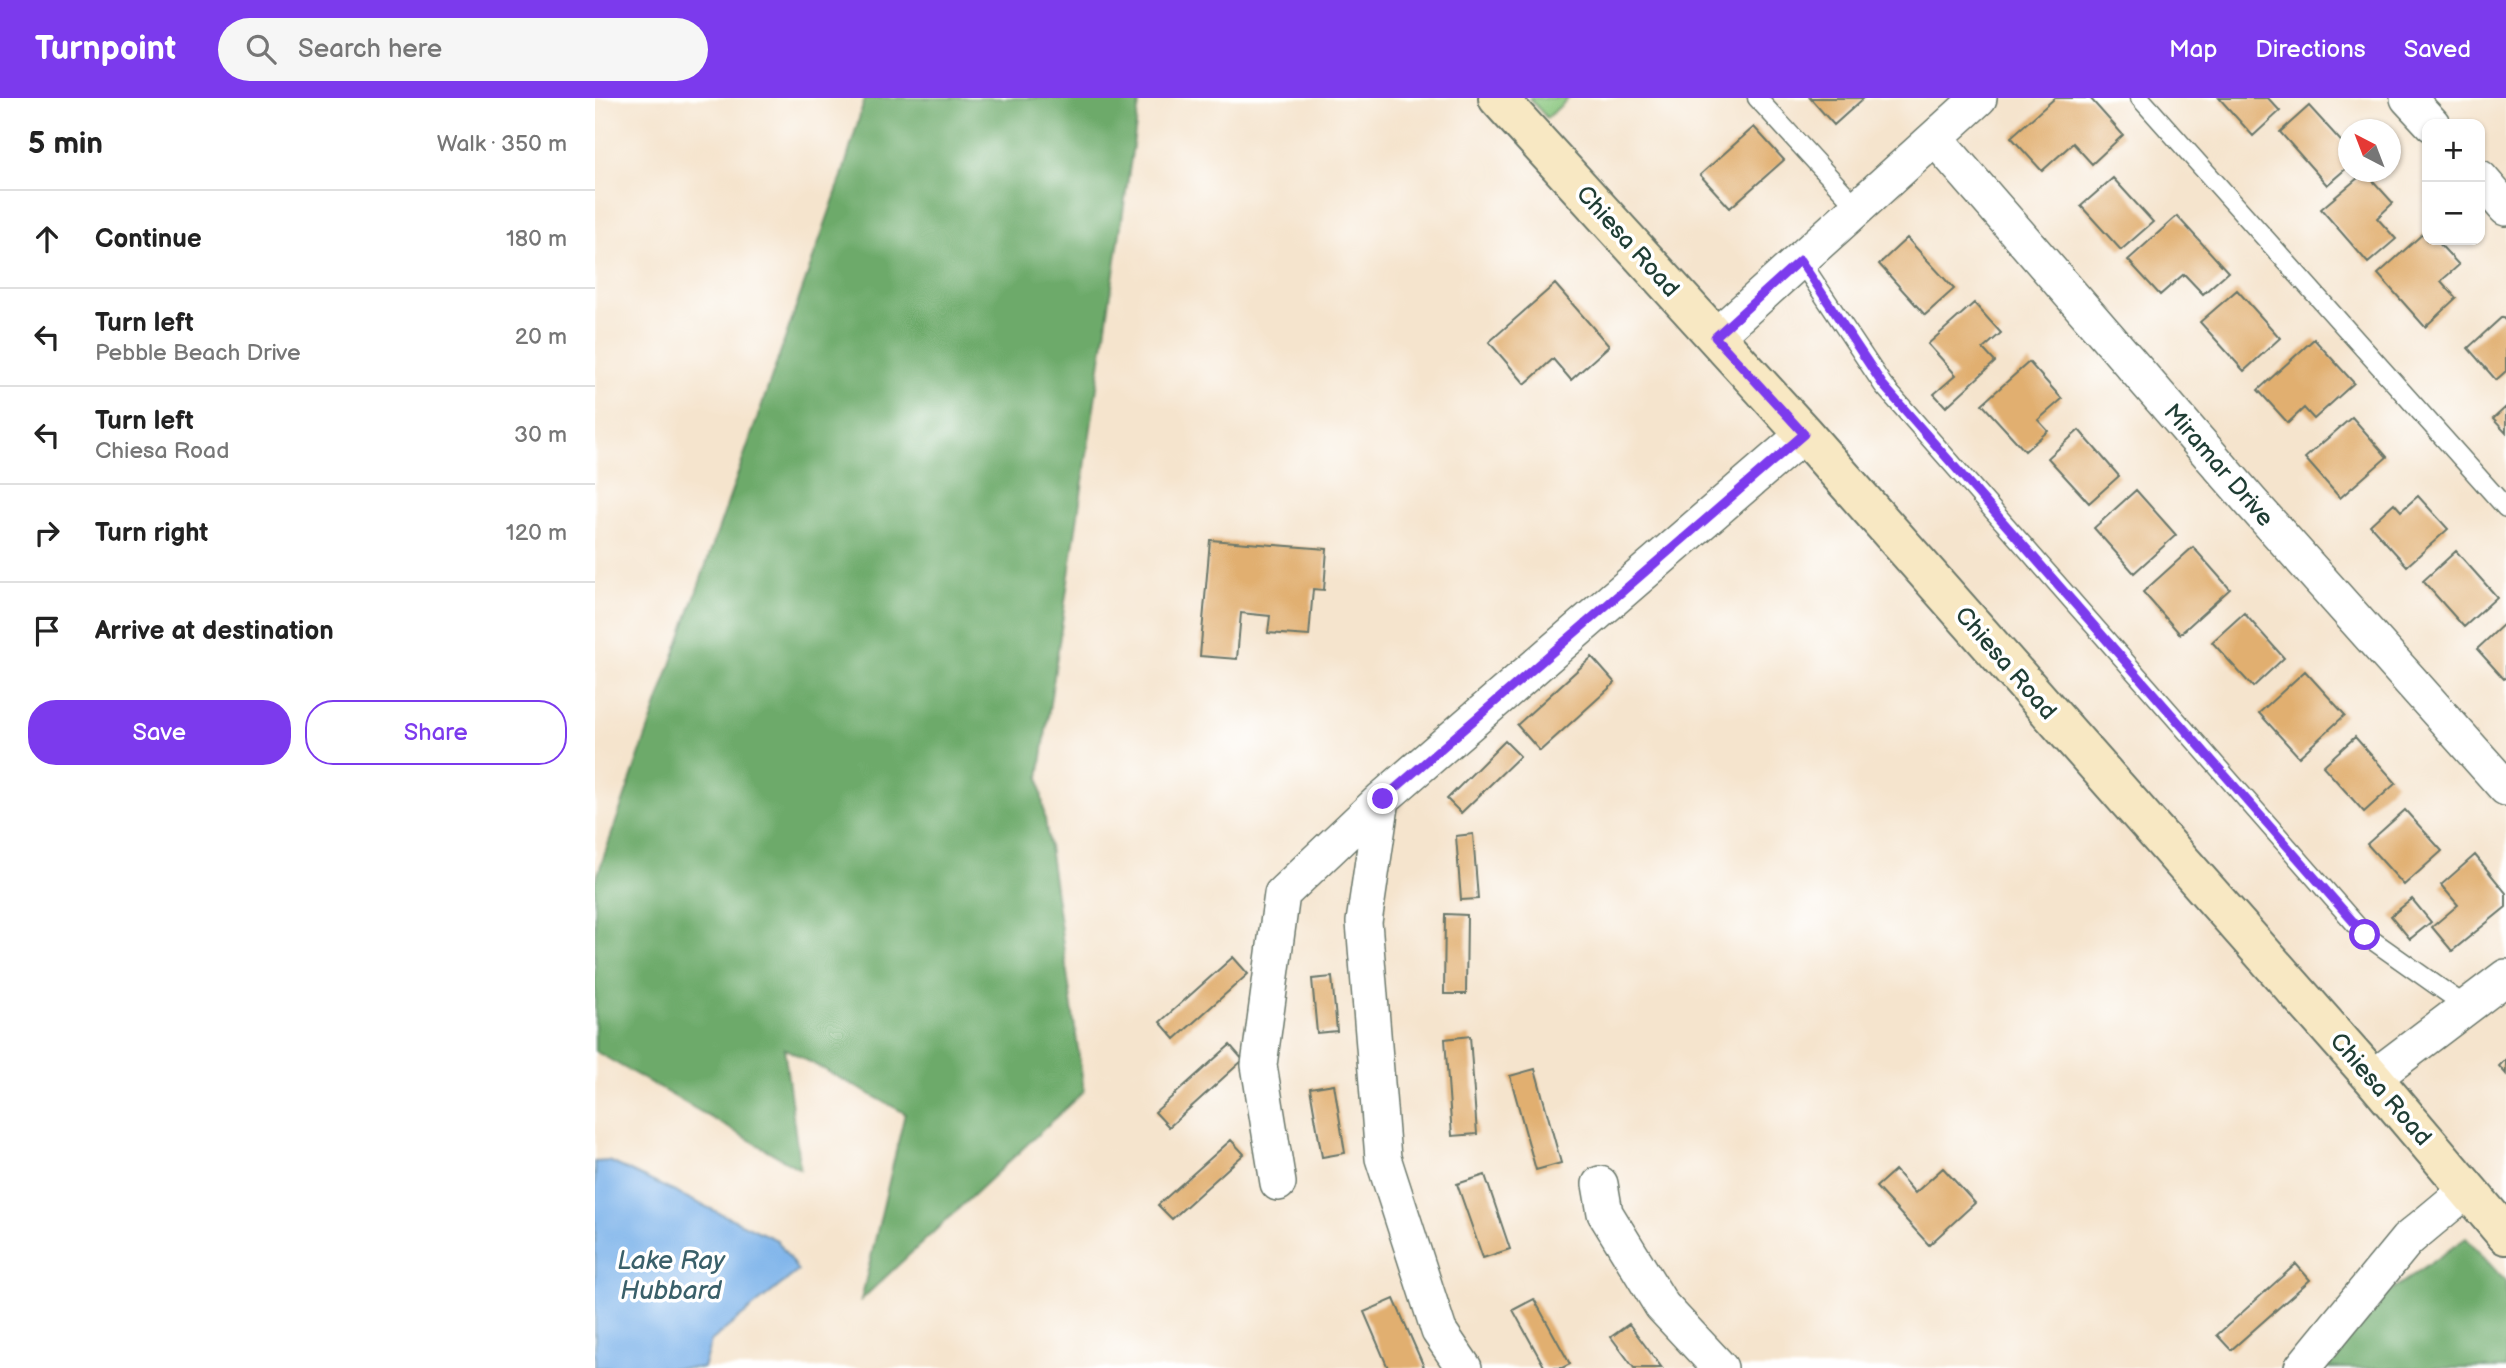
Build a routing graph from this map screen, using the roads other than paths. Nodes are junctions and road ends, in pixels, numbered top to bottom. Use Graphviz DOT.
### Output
graph roads {
  1 [pos="1498,98"];
  2 [pos="1757,98"];
  3 [pos="1979,98"];
  4 [pos="2140,98"];
  5 [pos="2409,98"];
  6 [pos="2428,119"];
  7 [pos="1935,138"];
  8 [pos="2483,182"];
  9 [pos="1858,208"];
  10 [pos="2506,208"];
  11 [pos="1800,260"];
  12 [pos="1715,337"];
  13 [pos="1804,434"];
  14 [pos="2506,508"];
  15 [pos="2506,788"];
  16 [pos="1383,799"];
  17 [pos="2506,977"];
  18 [pos="2467,1007"];
  19 [pos="2373,1078"];
  20 [pos="1278,1183"];
  21 [pos="1600,1184"];
  22 [pos="2467,1190"];
  23 [pos="2506,1235"];
  24 [pos="1464,1368"];
  25 [pos="1720,1368"];
  26 [pos="2302,1368"];
  1 -- 12 [label="main road, Chiesa Road"];
  2 -- 9 [label="lane"];
  3 -- 7 [label="street"];
  4 -- 14 [label="lane"];
  5 -- 6 [label="street"];
  7 -- 9 [label="street"];
  7 -- 15 [label="street, Miramar Drive"];
  8 -- 10 [label="street"];
  9 -- 11 [label="street"];
  11 -- 12 [label="street"];
  11 -- 18 [label="lane"];
  12 -- 13 [label="main road, Chiesa Road"];
  13 -- 16 [label="street"];
  13 -- 19 [label="main road, Chiesa Road"];
  16 -- 20 [label="street"];
  16 -- 24 [label="street"];
  17 -- 18 [label="street"];
  18 -- 19 [label="street"];
  19 -- 22 [label="main road, Chiesa Road"];
  21 -- 25 [label="street"];
  22 -- 23 [label="main road, Chiesa Road"];
  22 -- 26 [label="street"];
}
